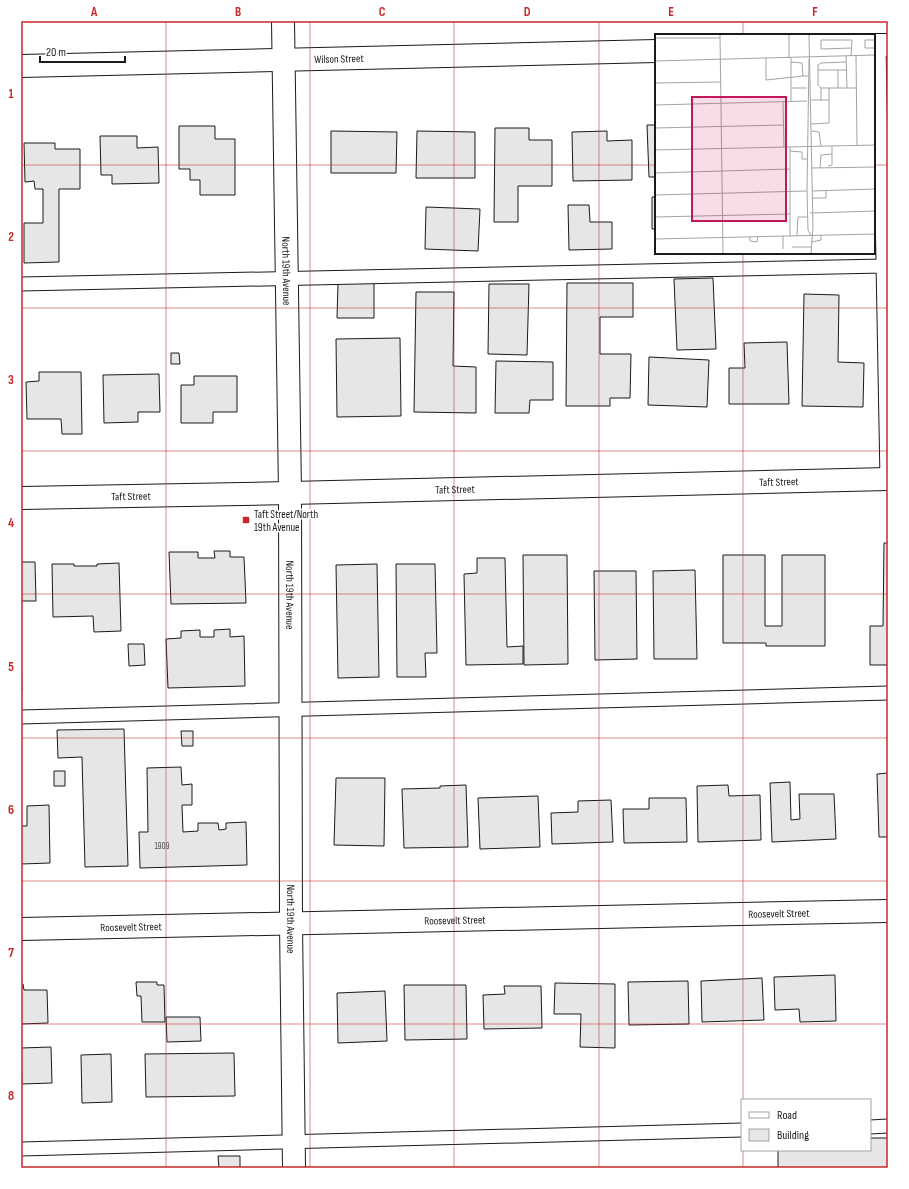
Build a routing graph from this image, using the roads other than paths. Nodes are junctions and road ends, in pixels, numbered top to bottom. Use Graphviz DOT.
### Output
graph roads {
  1 [pos="283,21"];
  2 [pos="880,45"];
  3 [pos="655,51"];
  4 [pos="284,60"];
  5 [pos="21,66"];
  6 [pos="883,266"];
  7 [pos="287,278"];
  8 [pos="21,284"];
  9 [pos="888,479"];
  10 [pos="290,493"];
  11 [pos="21,498"];
  12 [pos="888,693"];
  13 [pos="290,710"];
  14 [pos="21,717"];
  15 [pos="888,912"];
  16 [pos="291,923"];
  17 [pos="21,930"];
  18 [pos="888,1126"];
  19 [pos="871,1127"];
  20 [pos="741,1130"];
  21 [pos="294,1143"];
  22 [pos="21,1149"];
  23 [pos="294,1168"];
  1 -- 4 [label="street, North 19th Avenue"];
  2 -- 6 [label="lane"];
  3 -- 4 [label="street, Wilson Street"];
  4 -- 5 [label="street, Wilson Street"];
  4 -- 7 [label="street, North 19th Avenue"];
  6 -- 7 [label="lane"];
  6 -- 9 [label="lane"];
  7 -- 8 [label="lane"];
  7 -- 10 [label="street, North 19th Avenue"];
  9 -- 10 [label="street, Taft Street"];
  10 -- 11 [label="street, Taft Street"];
  10 -- 13 [label="street, North 19th Avenue"];
  12 -- 13 [label="lane"];
  13 -- 14 [label="lane"];
  13 -- 16 [label="street, North 19th Avenue"];
  15 -- 16 [label="street, Roosevelt Street"];
  16 -- 17 [label="street, Roosevelt Street"];
  16 -- 21 [label="street, North 19th Avenue"];
  18 -- 19 [label="lane"];
  20 -- 21 [label="lane"];
  21 -- 22 [label="lane"];
  21 -- 23 [label="street, North 19th Avenue"];
}
